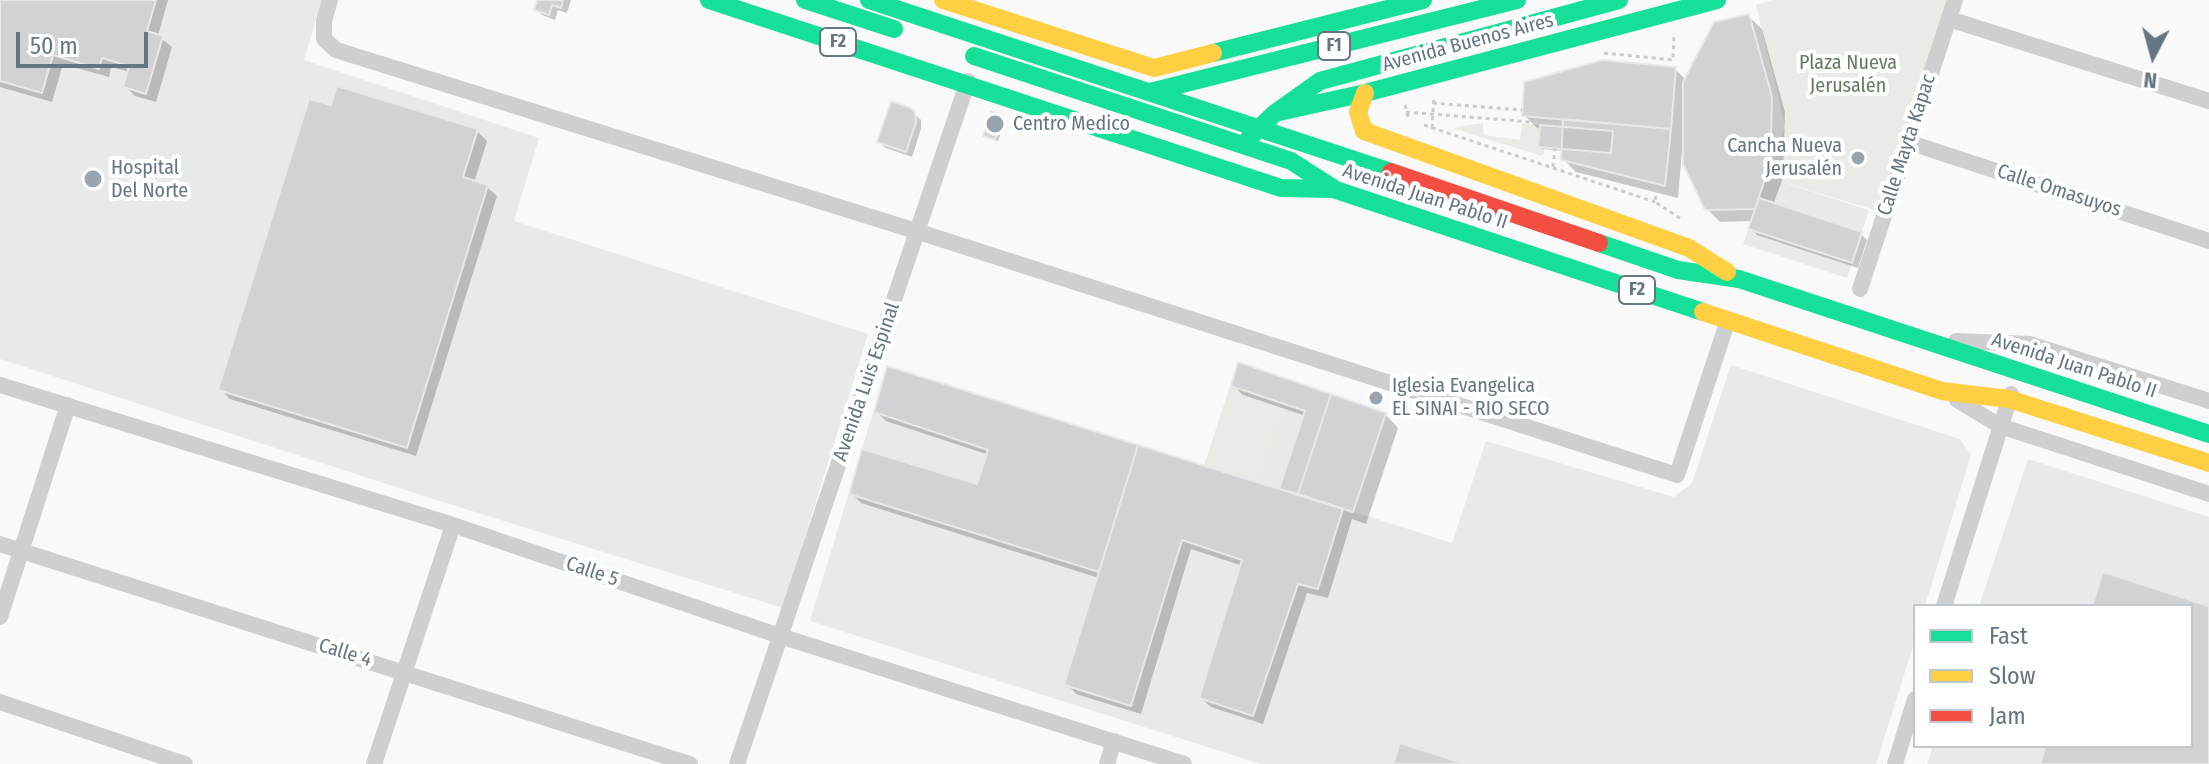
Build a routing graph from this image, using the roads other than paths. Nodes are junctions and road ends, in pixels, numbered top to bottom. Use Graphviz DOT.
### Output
graph roads {
  1 [pos="330,0"];
  2 [pos="709,0"];
  3 [pos="805,0"];
  4 [pos="869,0"];
  5 [pos="943,0"];
  6 [pos="1423,0"];
  7 [pos="1517,0"];
  8 [pos="1619,0"];
  9 [pos="1717,0"];
  10 [pos="1955,0"];
  11 [pos="994,8"];
  12 [pos="1949,19"];
  13 [pos="915,36"];
  14 [pos="956,50"];
  15 [pos="967,84"];
  16 [pos="1150,92"];
  17 [pos="1365,93"];
  18 [pos="2209,101"];
  19 [pos="1275,113"];
  20 [pos="1908,142"];
  21 [pos="1242,144"];
  22 [pos="1333,189"];
  23 [pos="919,232"];
  24 [pos="2209,241"];
  25 [pos="1739,279"];
  26 [pos="1860,289"];
  27 [pos="1728,320"];
  28 [pos="1925,340"];
  29 [pos="2018,372"];
  30 [pos="0,385"];
  31 [pos="1942,391"];
  32 [pos="2009,399"];
  33 [pos="2209,401"];
  34 [pos="68,405"];
  35 [pos="2000,426"];
  36 [pos="2209,434"];
  37 [pos="2209,463"];
  38 [pos="2209,494"];
  39 [pos="453,525"];
  40 [pos="0,544"];
  41 [pos="21,550"];
  42 [pos="1945,604"];
  43 [pos="0,617"];
  44 [pos="780,636"];
  45 [pos="405,672"];
  46 [pos="0,702"];
  47 [pos="1913,706"];
  48 [pos="1114,741"];
  49 [pos="185,764"];
  50 [pos="374,764"];
  51 [pos="690,764"];
  52 [pos="737,764"];
  53 [pos="1107,764"];
  54 [pos="1184,764"];
  55 [pos="1895,764"];
  1 -- 23 [label="street"];
  2 -- 15 [label="main road, Avenida Juan Pablo II / F2"];
  3 -- 13 [label="main road, F2"];
  4 -- 16 [label="main road, Avenida Juan Pablo II / F2"];
  5 -- 11 [label="main road"];
  6 -- 11 [label="main road"];
  7 -- 16 [label="main road, Avenida Buenos Aires / F1"];
  8 -- 19 [label="main road, Avenida Buenos Aires / F1"];
  9 -- 17 [label="main road, Avenida Buenos Aires"];
  10 -- 12 [label="street, Calle Mayta Kapac"];
  11 -- 15 [label="street, Avenida Luis Espinal"];
  12 -- 18 [label="street"];
  12 -- 20 [label="street, Calle Mayta Kapac"];
  14 -- 21 [label="main road, F2"];
  15 -- 22 [label="main road, Avenida Juan Pablo II / F2"];
  15 -- 23 [label="street, Avenida Luis Espinal"];
  16 -- 25 [label="main road, Avenida Juan Pablo II / F2"];
  17 -- 19 [label="main road, Avenida Buenos Aires"];
  17 -- 25 [label="main road"];
  19 -- 21 [label="main road, Avenida Buenos Aires / F1"];
  20 -- 24 [label="street, Calle Omasuyos"];
  20 -- 26 [label="street, Calle Mayta Kapac"];
  21 -- 22 [label="main road, F2"];
  22 -- 27 [label="main road, Avenida Juan Pablo II / F2"];
  23 -- 27 [label="street"];
  23 -- 44 [label="street, Avenida Luis Espinal"];
  25 -- 28 [label="main road, Avenida Juan Pablo II / F2"];
  27 -- 31 [label="main road, Avenida Juan Pablo II / F2"];
  28 -- 29 [label="main road, Avenida Juan Pablo II / F2"];
  28 -- 33 [label="street, Avenida Juan Pablo II"];
  29 -- 32 [label="street"];
  29 -- 36 [label="main road, Avenida Juan Pablo II / F2"];
  30 -- 34 [label="street, Calle 5"];
  31 -- 32 [label="main road, Avenida Juan Pablo II / F2"];
  31 -- 35 [label="street, Avenida Juan Pablo II"];
  32 -- 35 [label="street"];
  32 -- 37 [label="main road, Avenida Juan Pablo II / F2"];
  34 -- 39 [label="street, Calle 5"];
  34 -- 41 [label="street"];
  35 -- 38 [label="street, Avenida Juan Pablo II"];
  35 -- 42 [label="street"];
  39 -- 44 [label="street, Calle 5"];
  39 -- 45 [label="street"];
  40 -- 41 [label="street, Calle 4"];
  41 -- 43 [label="street"];
  41 -- 45 [label="street, Calle 4"];
  44 -- 48 [label="street, Calle 5"];
  44 -- 52 [label="street, Avenida Luis Espinal"];
  45 -- 50 [label="street"];
  45 -- 51 [label="street, Calle 4"];
  46 -- 49 [label="street"];
  47 -- 55 [label="street"];
  48 -- 53 [label="street"];
  48 -- 54 [label="street, Calle 5"];
}
